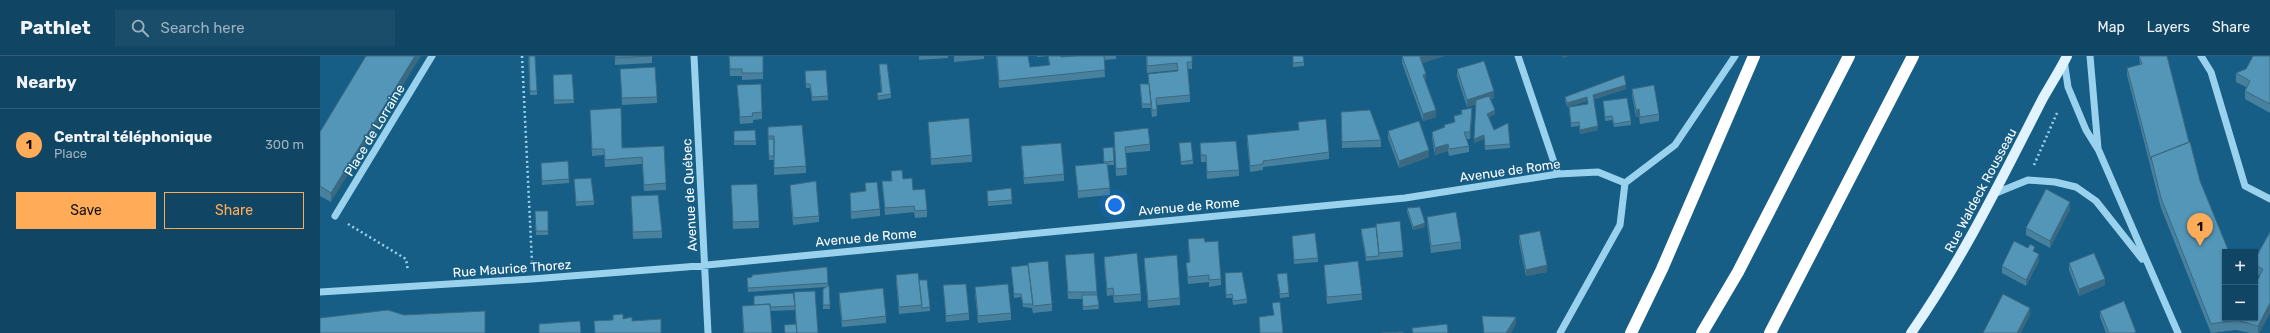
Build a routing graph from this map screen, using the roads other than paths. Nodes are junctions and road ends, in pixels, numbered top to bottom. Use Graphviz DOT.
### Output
graph roads {
  1 [pos="432,56"];
  2 [pos="694,56"];
  3 [pos="1518,56"];
  4 [pos="1735,56"];
  5 [pos="1754,56"];
  6 [pos="1849,56"];
  7 [pos="1913,56"];
  8 [pos="2090,56"];
  9 [pos="2201,56"];
  10 [pos="2064,58"];
  11 [pos="2099,150"];
  12 [pos="1558,174"];
  13 [pos="1625,183"];
  14 [pos="1996,193"];
  15 [pos="2270,199"];
  16 [pos="336,216"];
  17 [pos="704,265"];
  18 [pos="2149,267"];
  19 [pos="320,292"];
  20 [pos="708,333"];
  21 [pos="1560,333"];
  22 [pos="1631,333"];
  23 [pos="1702,333"];
  24 [pos="1770,333"];
  25 [pos="1910,333"];
  26 [pos="2178,333"];
  1 -- 16 [label="street, Place de Lorraine"];
  2 -- 17 [label="street, Avenue de Québec"];
  3 -- 12 [label="street"];
  4 -- 13 [label="street"];
  5 -- 22 [label="highway"];
  6 -- 23 [label="highway"];
  7 -- 24 [label="highway"];
  8 -- 11 [label="street"];
  9 -- 15 [label="street"];
  10 -- 11 [label="street"];
  10 -- 14 [label="main road, Rue Waldeck Rousseau"];
  11 -- 18 [label="street"];
  12 -- 13 [label="street, Avenue de Rome"];
  12 -- 17 [label="street, Avenue de Rome"];
  13 -- 21 [label="street"];
  14 -- 18 [label="street"];
  14 -- 25 [label="main road, Rue Waldeck Rousseau"];
  17 -- 19 [label="street, Rue Maurice Thorez"];
  17 -- 20 [label="street, Avenue de Québec"];
  18 -- 26 [label="street"];
}
